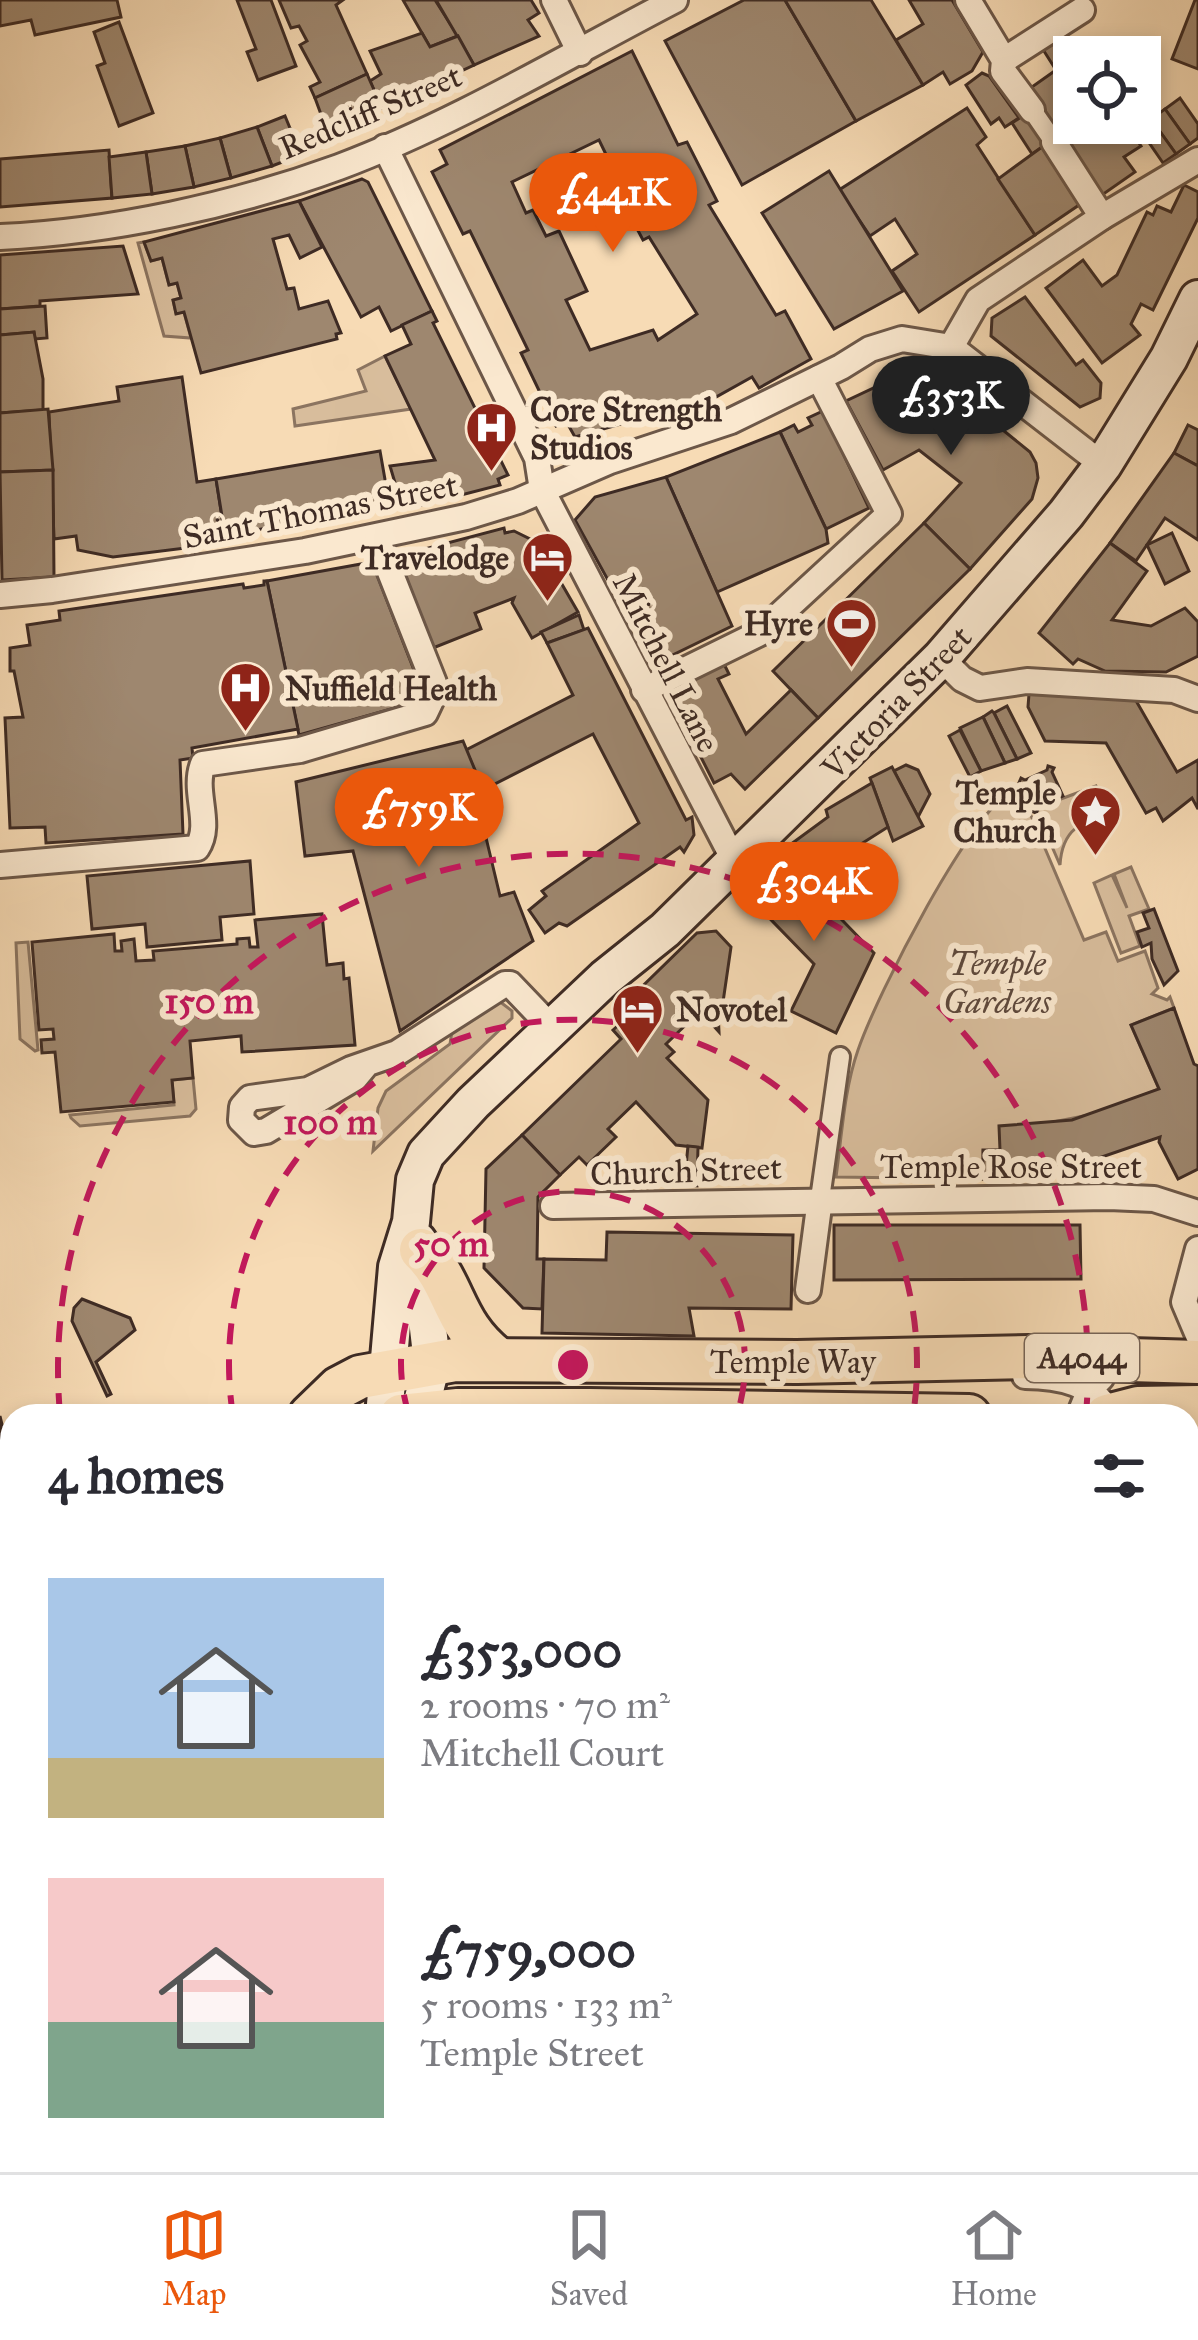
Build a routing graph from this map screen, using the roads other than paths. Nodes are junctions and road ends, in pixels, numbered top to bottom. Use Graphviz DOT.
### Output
graph roads {
  1 [pos="554,0"];
  2 [pos="675,0"];
  3 [pos="968,0"];
  4 [pos="1082,10"];
  5 [pos="580,53"];
  6 [pos="1004,60"];
  7 [pos="1032,110"];
  8 [pos="1053,141"];
  9 [pos="1055,144"];
  10 [pos="385,148"];
  11 [pos="1197,160"];
  12 [pos="1102,217"];
  13 [pos="0,237"];
  14 [pos="1198,299"];
  15 [pos="951,347"];
  16 [pos="819,378"];
  17 [pos="1103,465"];
  18 [pos="542,490"];
  19 [pos="377,538"];
  20 [pos="0,595"];
  21 [pos="941,658"];
  22 [pos="644,690"];
  23 [pos="1192,690"];
  24 [pos="735,862"];
  25 [pos="0,865"];
  26 [pos="553,1029"];
  27 [pos="841,1057"];
  28 [pos="365,1066"];
  29 [pos="820,1199"];
  30 [pos="553,1206"];
  31 [pos="1198,1213"];
  32 [pos="416,1236"];
  33 [pos="1198,1249"];
  34 [pos="808,1290"];
  35 [pos="1198,1335"];
  36 [pos="965,1359"];
  37 [pos="499,1360"];
  38 [pos="1128,1360"];
  39 [pos="1198,1362"];
  40 [pos="432,1363"];
  41 [pos="389,1369"];
  42 [pos="324,1404"];
  43 [pos="385,1404"];
  44 [pos="421,1404"];
  45 [pos="1096,1404"];
  46 [pos="1107,1404"];
  1 -- 5 [label="street"];
  2 -- 5 [label="street, Redcliff Street"];
  3 -- 6 [label="street"];
  4 -- 6 [label="street"];
  5 -- 10 [label="street, Redcliff Street"];
  6 -- 7 [label="street"];
  7 -- 8 [label="street"];
  9 -- 12 [label="street"];
  10 -- 13 [label="street, Redcliff Street"];
  10 -- 18 [label="street, Mitchell Lane"];
  11 -- 12 [label="street"];
  12 -- 15 [label="street"];
  14 -- 17 [label="main road, Victoria Street"];
  15 -- 16 [label="street, Saint Thomas Street"];
  15 -- 17 [label="street"];
  16 -- 18 [label="street, Saint Thomas Street"];
  16 -- 22 [label="street"];
  17 -- 21 [label="main road, Victoria Street"];
  18 -- 19 [label="street, Saint Thomas Street"];
  18 -- 22 [label="street, Mitchell Lane"];
  19 -- 20 [label="street, Saint Thomas Street"];
  19 -- 25 [label="street"];
  21 -- 23 [label="street"];
  21 -- 24 [label="main road, Victoria Street"];
  22 -- 24 [label="street, Mitchell Lane"];
  24 -- 26 [label="main road, Victoria Street"];
  26 -- 28 [label="street"];
  26 -- 32 [label="main road, Victoria Street"];
  27 -- 29 [label="street"];
  29 -- 30 [label="street, Church Street"];
  29 -- 31 [label="street, Temple Rose Street"];
  29 -- 34 [label="street"];
  32 -- 37 [label="highway"];
  32 -- 40 [label="main road, Victoria Street"];
  32 -- 41 [label="main road, Victoria Street"];
  33 -- 35 [label="street"];
  36 -- 37 [label="highway, Temple Way / A4044"];
  36 -- 38 [label="highway, Temple Way / A4044"];
  36 -- 45 [label="street"];
  37 -- 40 [label="highway, Temple Way / A4044"];
  38 -- 39 [label="highway, Temple Way / A4044"];
  38 -- 46 [label="street"];
  40 -- 41 [label="highway, Temple Way / A4044"];
  40 -- 44 [label="main road, Victoria Street"];
  41 -- 42 [label="highway, A4044"];
  41 -- 43 [label="main road, Victoria Street"];
}
